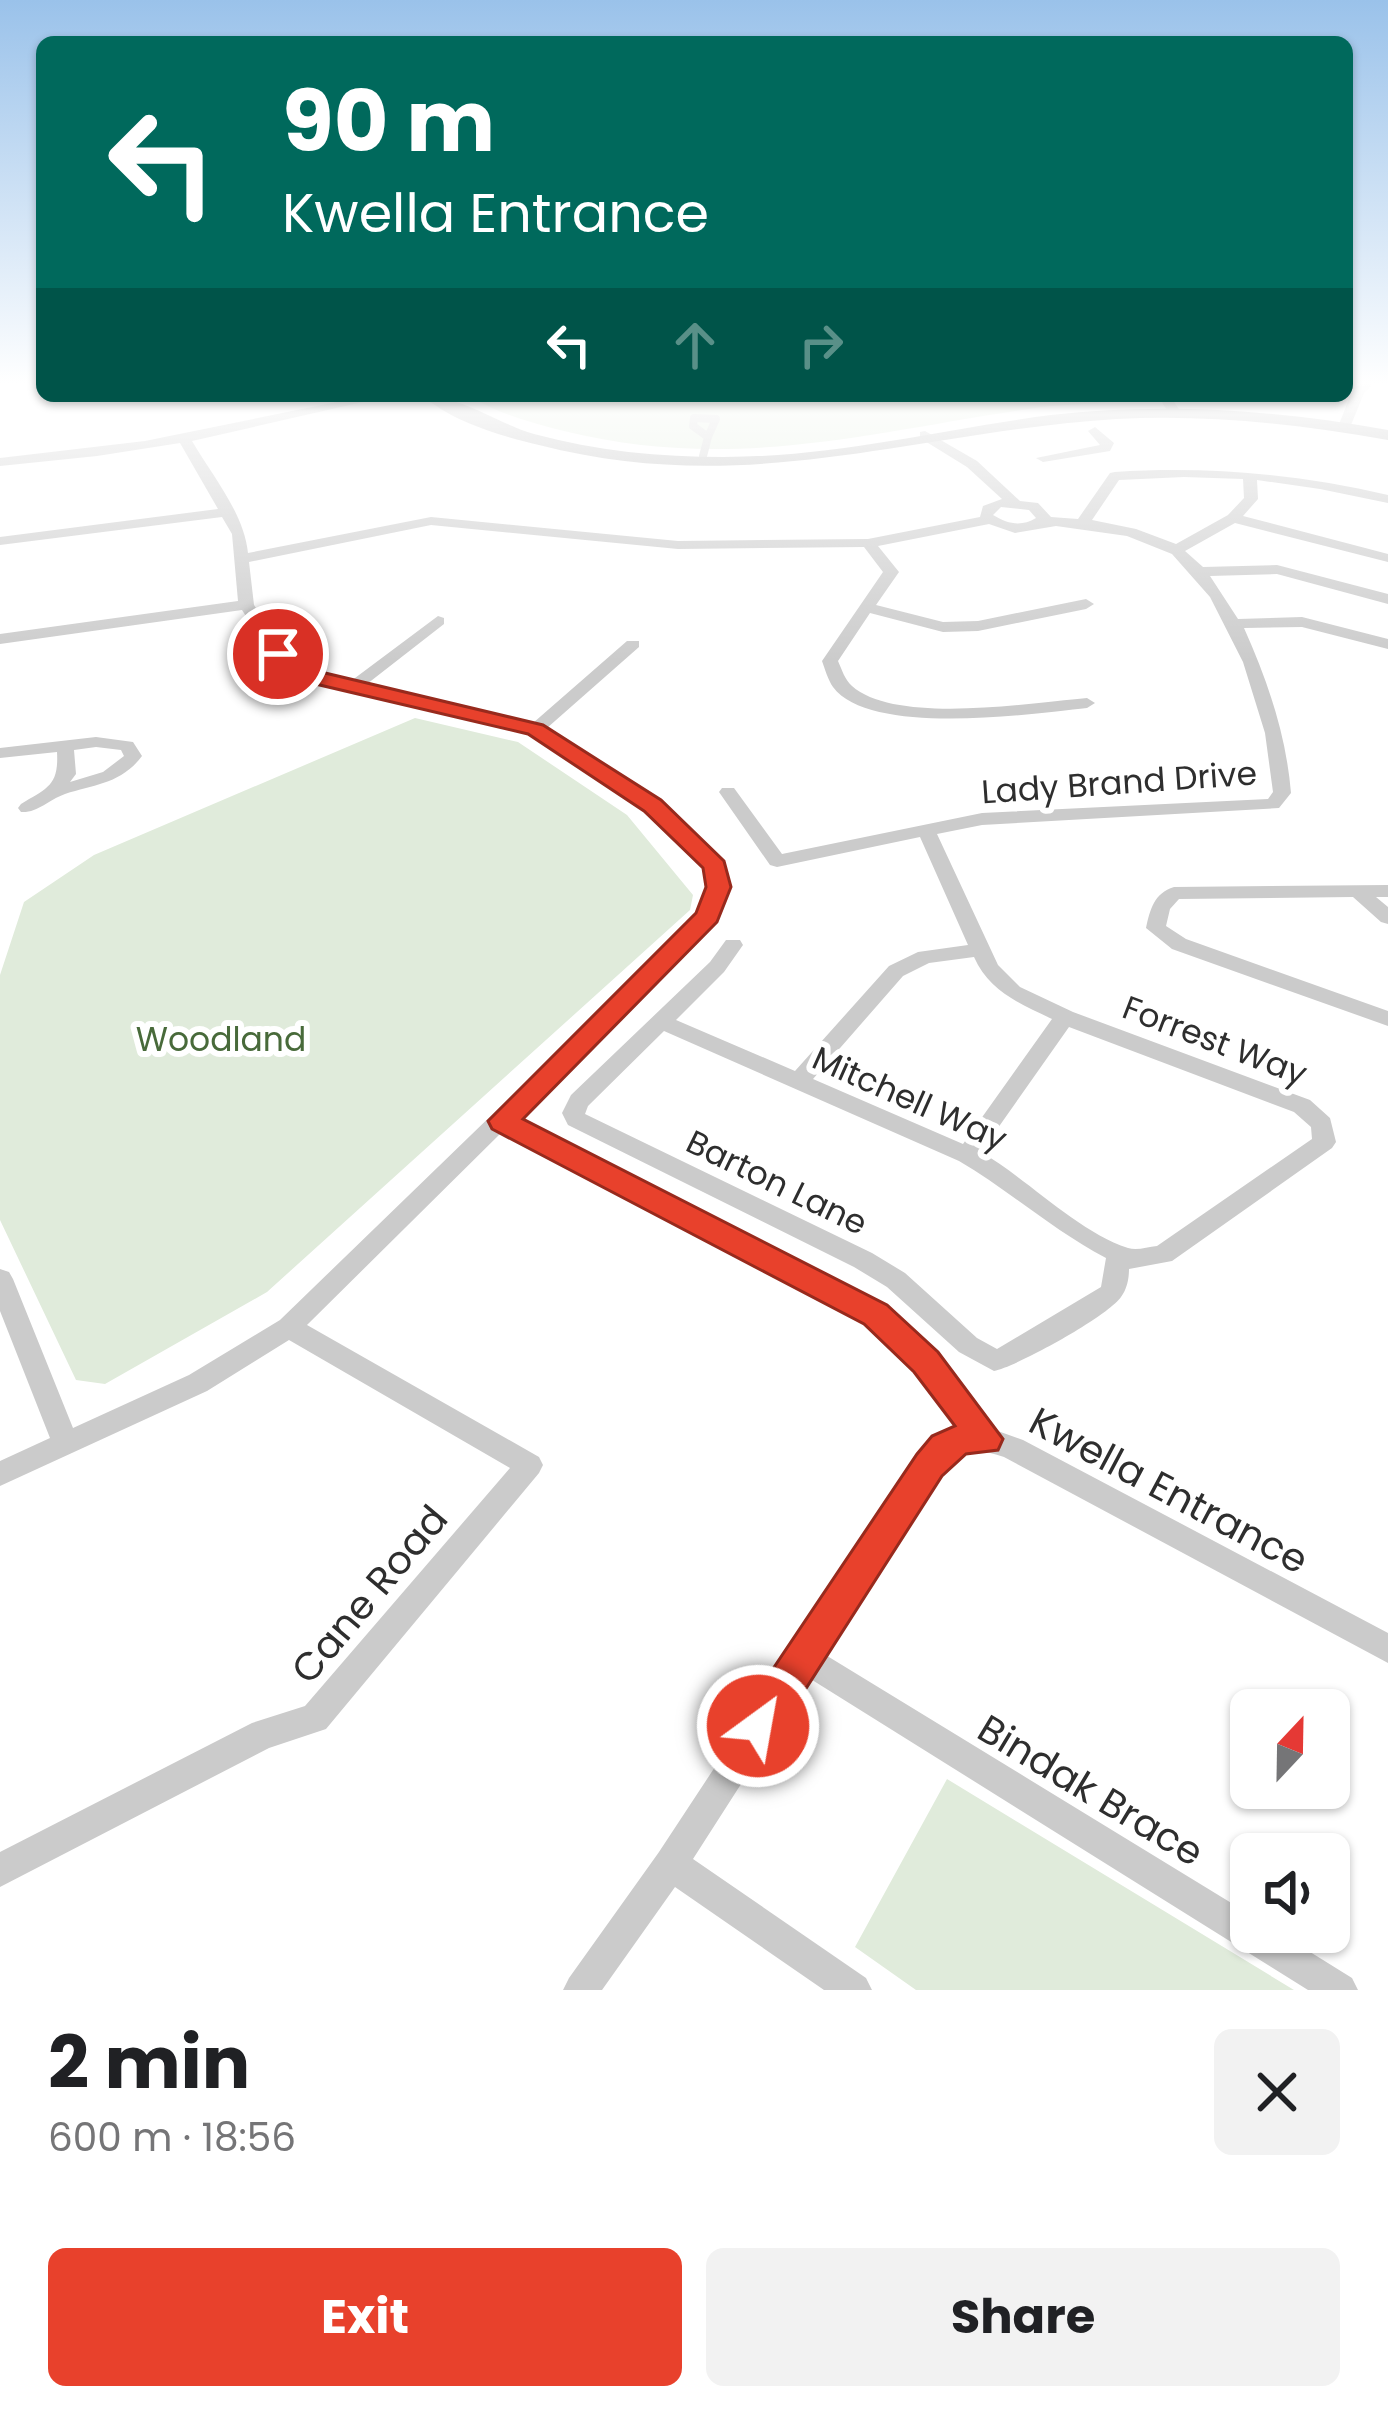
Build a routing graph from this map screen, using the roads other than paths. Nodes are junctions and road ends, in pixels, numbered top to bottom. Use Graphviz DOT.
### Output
graph roads {
  1 [pos="206,475"];
  2 [pos="985,475"];
  3 [pos="1130,475"];
  4 [pos="1239,475"];
  5 [pos="1115,476"];
  6 [pos="1250,476"];
  7 [pos="1388,499"];
  8 [pos="1016,502"];
  9 [pos="229,512"];
  10 [pos="1233,518"];
  11 [pos="989,520"];
  12 [pos="1042,522"];
  13 [pos="1082,524"];
  14 [pos="0,542"];
  15 [pos="868,543"];
  16 [pos="1176,550"];
  17 [pos="245,559"];
  18 [pos="1388,559"];
  19 [pos="1198,572"];
  20 [pos="1388,599"];
  21 [pos="1086,604"];
  22 [pos="246,605"];
  23 [pos="868,608"];
  24 [pos="438,621"];
  25 [pos="1230,624"];
  26 [pos="0,639"];
  27 [pos="632,644"];
  28 [pos="1388,644"];
  29 [pos="352,688"];
  30 [pos="1087,703"];
  31 [pos="536,729"];
  32 [pos="64,746"];
  33 [pos="0,753"];
  34 [pos="55,791"];
  35 [pos="728,792"];
  36 [pos="27,808"];
  37 [pos="926,830"];
  38 [pos="1388,891"];
  39 [pos="1361,894"];
  40 [pos="1388,918"];
  41 [pos="733,945"];
  42 [pos="981,950"];
  43 [pos="1065,1017"];
  44 [pos="1388,1019"];
  45 [pos="662,1022"];
  46 [pos="797,1082"];
  47 [pos="502,1121"];
  48 [pos="967,1155"];
  49 [pos="1118,1258"];
  50 [pos="0,1279"];
  51 [pos="290,1327"];
  52 [pos="986,1439"];
  53 [pos="66,1444"];
  54 [pos="0,1474"];
  55 [pos="1388,1649"];
  56 [pos="802,1657"];
  57 [pos="671,1864"];
  58 [pos="0,1870"];
  59 [pos="580,1990"];
  60 [pos="854,1990"];
  61 [pos="1340,1990"];
  1 -- 9 [label="street"];
  2 -- 8 [label="street"];
  3 -- 5 [label="street"];
  4 -- 6 [label="street"];
  5 -- 13 [label="street"];
  6 -- 7 [label="street"];
  6 -- 10 [label="street"];
  8 -- 11 [label="street"];
  8 -- 12 [label="street"];
  9 -- 14 [label="street"];
  9 -- 17 [label="street"];
  10 -- 16 [label="street"];
  10 -- 18 [label="street"];
  11 -- 12 [label="street, Lady Brand Drive"];
  11 -- 15 [label="street"];
  12 -- 13 [label="street, Lady Brand Drive"];
  13 -- 16 [label="street, Lady Brand Drive"];
  15 -- 17 [label="street"];
  15 -- 23 [label="street"];
  16 -- 19 [label="street, Lady Brand Drive"];
  17 -- 22 [label="street"];
  19 -- 20 [label="street"];
  19 -- 25 [label="street, Lady Brand Drive"];
  21 -- 23 [label="street"];
  22 -- 26 [label="street"];
  22 -- 29 [label="street"];
  23 -- 30 [label="street"];
  24 -- 29 [label="street"];
  25 -- 28 [label="street"];
  25 -- 37 [label="street, Lady Brand Drive"];
  27 -- 31 [label="street"];
  29 -- 31 [label="street"];
  31 -- 47 [label="street"];
  32 -- 33 [label="street"];
  32 -- 34 [label="street"];
  32 -- 34 [label="street"];
  34 -- 36 [label="street"];
  35 -- 37 [label="street, Lady Brand Drive"];
  37 -- 42 [label="street, Forrest Way"];
  38 -- 39 [label="street"];
  39 -- 40 [label="street"];
  39 -- 44 [label="street"];
  41 -- 45 [label="street, Barton Lane"];
  42 -- 43 [label="street, Forrest Way"];
  42 -- 46 [label="street"];
  43 -- 48 [label="street"];
  43 -- 49 [label="street, Forrest Way"];
  45 -- 46 [label="street, Mitchell Way"];
  45 -- 49 [label="street, Barton Lane"];
  46 -- 48 [label="street, Mitchell Way"];
  47 -- 51 [label="street"];
  47 -- 52 [label="street, Kwella Entrance"];
  48 -- 49 [label="street, Mitchell Way"];
  50 -- 53 [label="street"];
  51 -- 53 [label="street"];
  51 -- 58 [label="street, Cane Road"];
  52 -- 55 [label="street, Kwella Entrance"];
  52 -- 56 [label="street"];
  53 -- 54 [label="street"];
  56 -- 57 [label="street"];
  56 -- 61 [label="street, Bindak Brace"];
  57 -- 59 [label="street"];
  57 -- 60 [label="street"];
}
